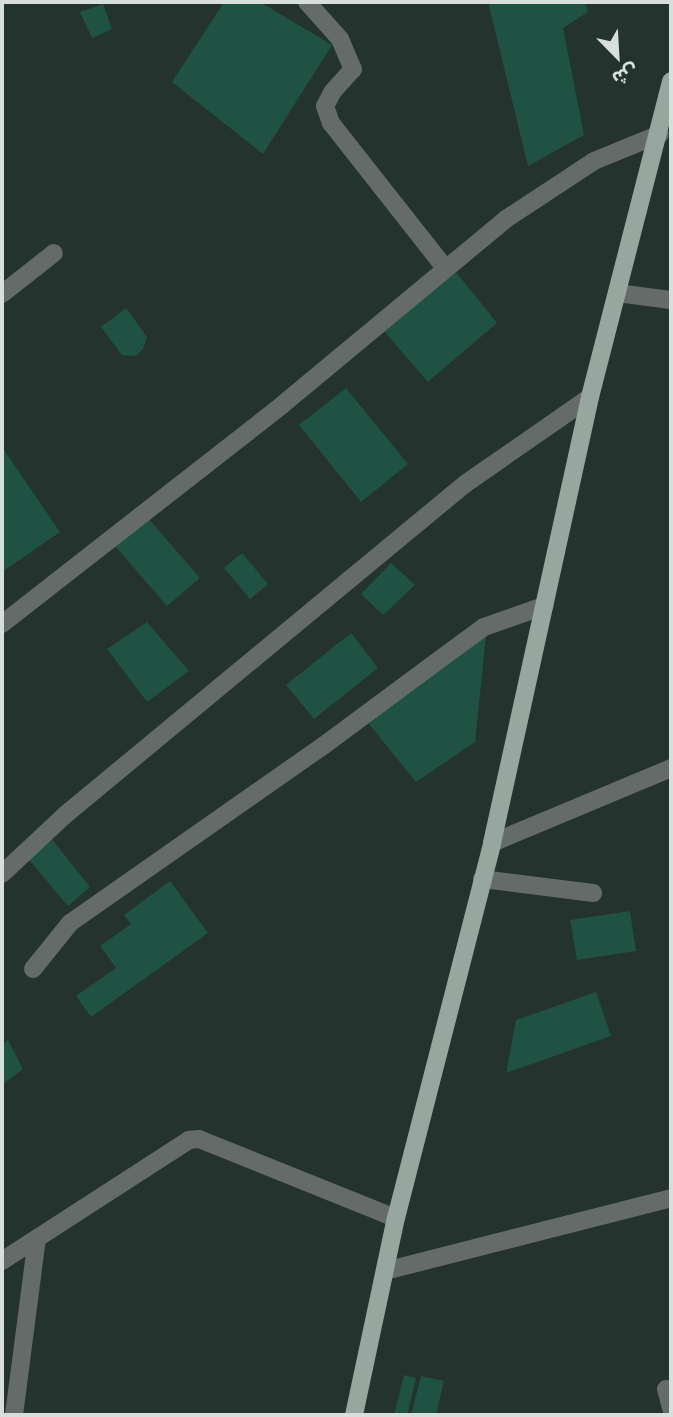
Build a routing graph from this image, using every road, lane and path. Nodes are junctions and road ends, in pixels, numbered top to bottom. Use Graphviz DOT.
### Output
graph roads {
  1 [pos="307,2"];
  2 [pos="671,81"];
  3 [pos="660,134"];
  4 [pos="54,253"];
  5 [pos="445,268"];
  6 [pos="617,293"];
  7 [pos="2,294"];
  8 [pos="671,300"];
  9 [pos="590,397"];
  10 [pos="544,606"];
  11 [pos="2,624"];
  12 [pos="671,768"];
  13 [pos="492,843"];
  14 [pos="2,874"];
  15 [pos="482,879"];
  16 [pos="593,894"];
  17 [pos="33,969"];
  18 [pos="671,1198"];
  19 [pos="396,1218"];
  20 [pos="37,1238"];
  21 [pos="2,1261"];
  22 [pos="385,1270"];
  23 [pos="666,1389"];
  24 [pos="671,1408"];
  25 [pos="14,1415"];
  26 [pos="354,1415"];
  1 -- 5 [label="street"];
  2 -- 3 [label="main road"];
  3 -- 5 [label="street"];
  3 -- 6 [label="main road"];
  4 -- 7 [label="street"];
  5 -- 11 [label="street"];
  6 -- 8 [label="street"];
  6 -- 9 [label="main road"];
  9 -- 10 [label="main road"];
  9 -- 14 [label="street"];
  10 -- 13 [label="main road"];
  10 -- 17 [label="street"];
  12 -- 13 [label="street"];
  13 -- 15 [label="main road"];
  15 -- 16 [label="street"];
  15 -- 19 [label="main road"];
  18 -- 22 [label="street"];
  19 -- 20 [label="street"];
  19 -- 22 [label="main road"];
  20 -- 21 [label="street"];
  20 -- 25 [label="street"];
  22 -- 26 [label="main road"];
  23 -- 24 [label="street"];
}
